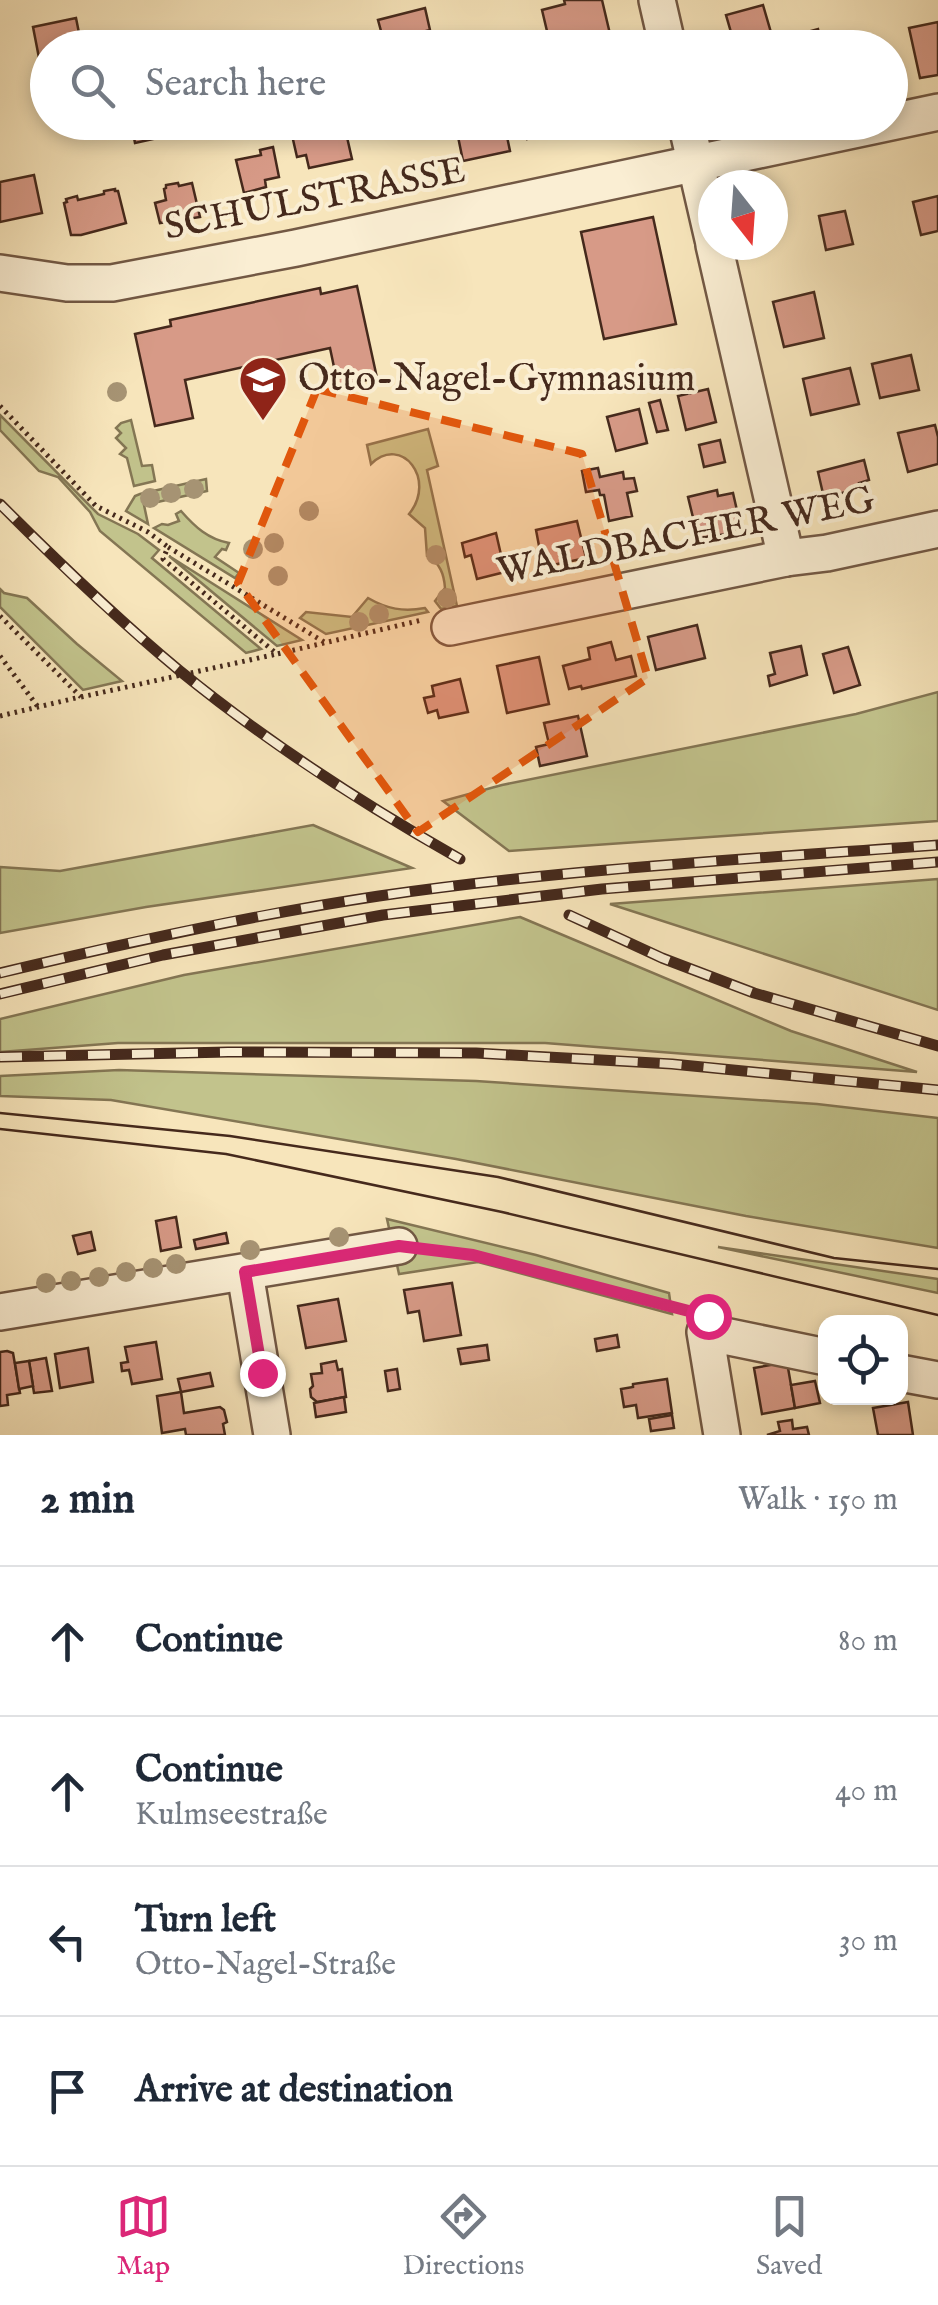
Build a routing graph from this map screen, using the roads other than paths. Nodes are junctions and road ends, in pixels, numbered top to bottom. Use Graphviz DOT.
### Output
graph roads {
  1 [pos="657,0"];
  2 [pos="664,30"];
  3 [pos="938,112"];
  4 [pos="908,119"];
  5 [pos="690,140"];
  6 [pos="810,140"];
  7 [pos="696,165"];
  8 [pos="698,174"];
  9 [pos="718,260"];
  10 [pos="0,274"];
  11 [pos="938,529"];
  12 [pos="786,558"];
  13 [pos="445,622"];
  14 [pos="399,1246"];
  15 [pos="245,1272"];
  16 [pos="0,1312"];
  17 [pos="818,1355"];
  18 [pos="908,1374"];
  19 [pos="938,1380"];
  20 [pos="272,1435"];
  21 [pos="722,1435"];
  1 -- 2 [label="street"];
  3 -- 4 [label="street, SCHULSTRASSE"];
  5 -- 7 [label="street"];
  6 -- 7 [label="street, SCHULSTRASSE"];
  7 -- 8 [label="street"];
  7 -- 10 [label="street, SCHULSTRASSE"];
  9 -- 12 [label="street"];
  11 -- 12 [label="street, WALDBACHER WEG"];
  12 -- 13 [label="street, WALDBACHER WEG"];
  14 -- 15 [label="street"];
  15 -- 16 [label="street"];
  15 -- 20 [label="street"];
  17 -- 21 [label="street"];
  18 -- 19 [label="street"];
}
